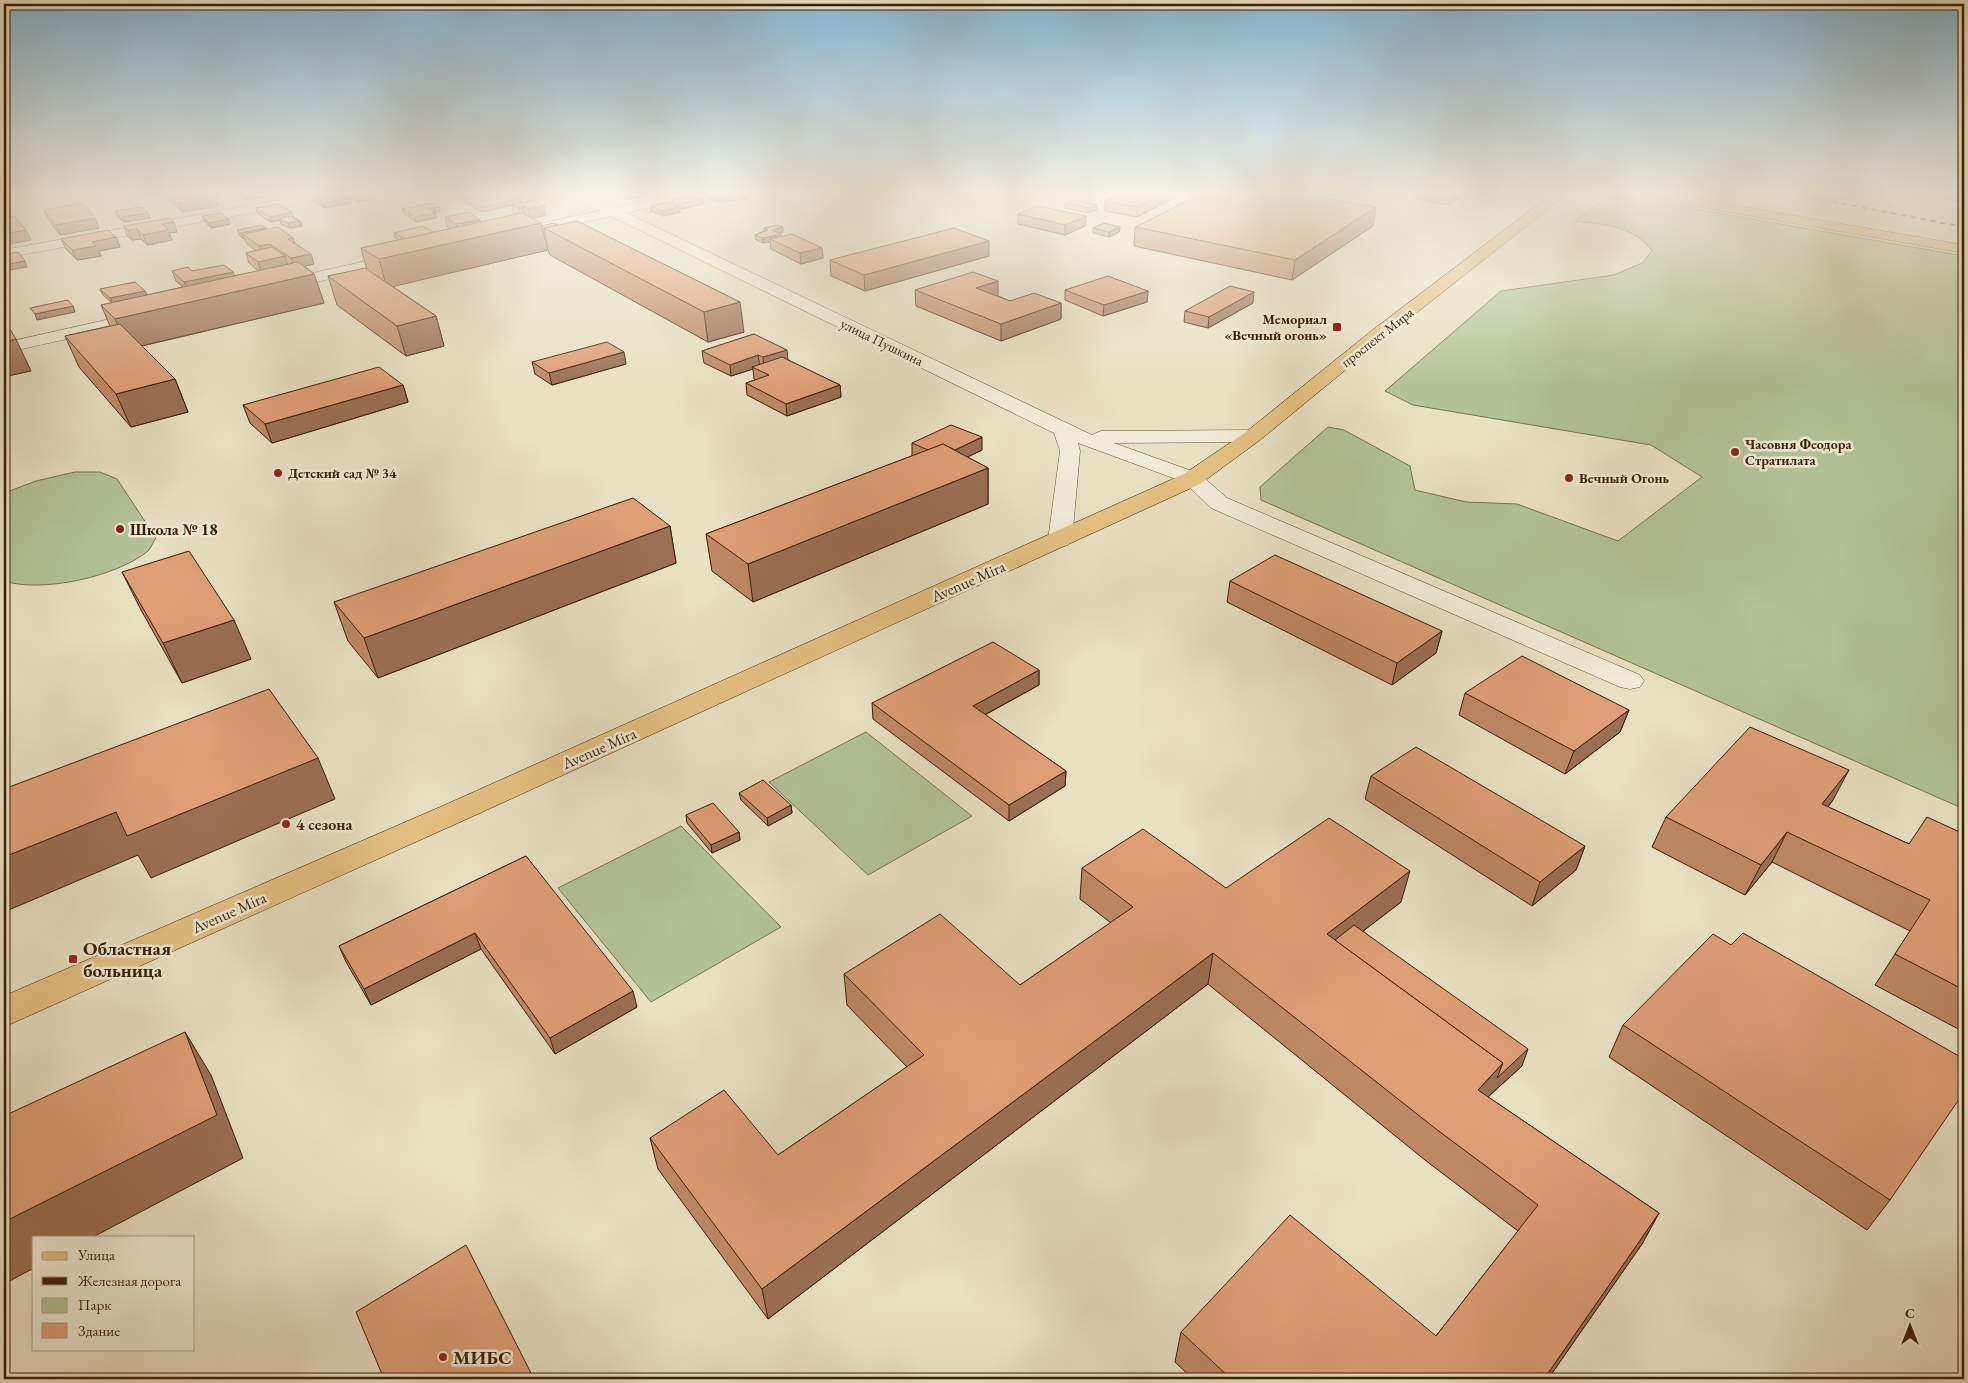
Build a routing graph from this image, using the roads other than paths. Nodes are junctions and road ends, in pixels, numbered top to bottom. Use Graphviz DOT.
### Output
graph roads {
  1 [pos="402,259"];
  2 [pos="710,259"];
  3 [pos="1476,259"];
  4 [pos="264,290"];
  5 [pos="158,314"];
  6 [pos="4,348"];
  7 [pos="1063,430"];
  8 [pos="1253,436"];
  9 [pos="1192,479"];
  10 [pos="1060,540"];
  11 [pos="1630,681"];
  12 [pos="4,1012"];
  1 -- 4 [label="street"];
  2 -- 7 [label="street, улица Пушкина"];
  3 -- 8 [label="main road, проспект Мира"];
  5 -- 6 [label="street"];
  7 -- 8 [label="street"];
  7 -- 9 [label="street, улица Пушкина"];
  7 -- 10 [label="street"];
  8 -- 9 [label="main road, проспект Мира"];
  9 -- 10 [label="main road, Avenue Mira"];
  9 -- 11 [label="street, улица Пушкина"];
  10 -- 12 [label="main road, Avenue Mira"];
}
